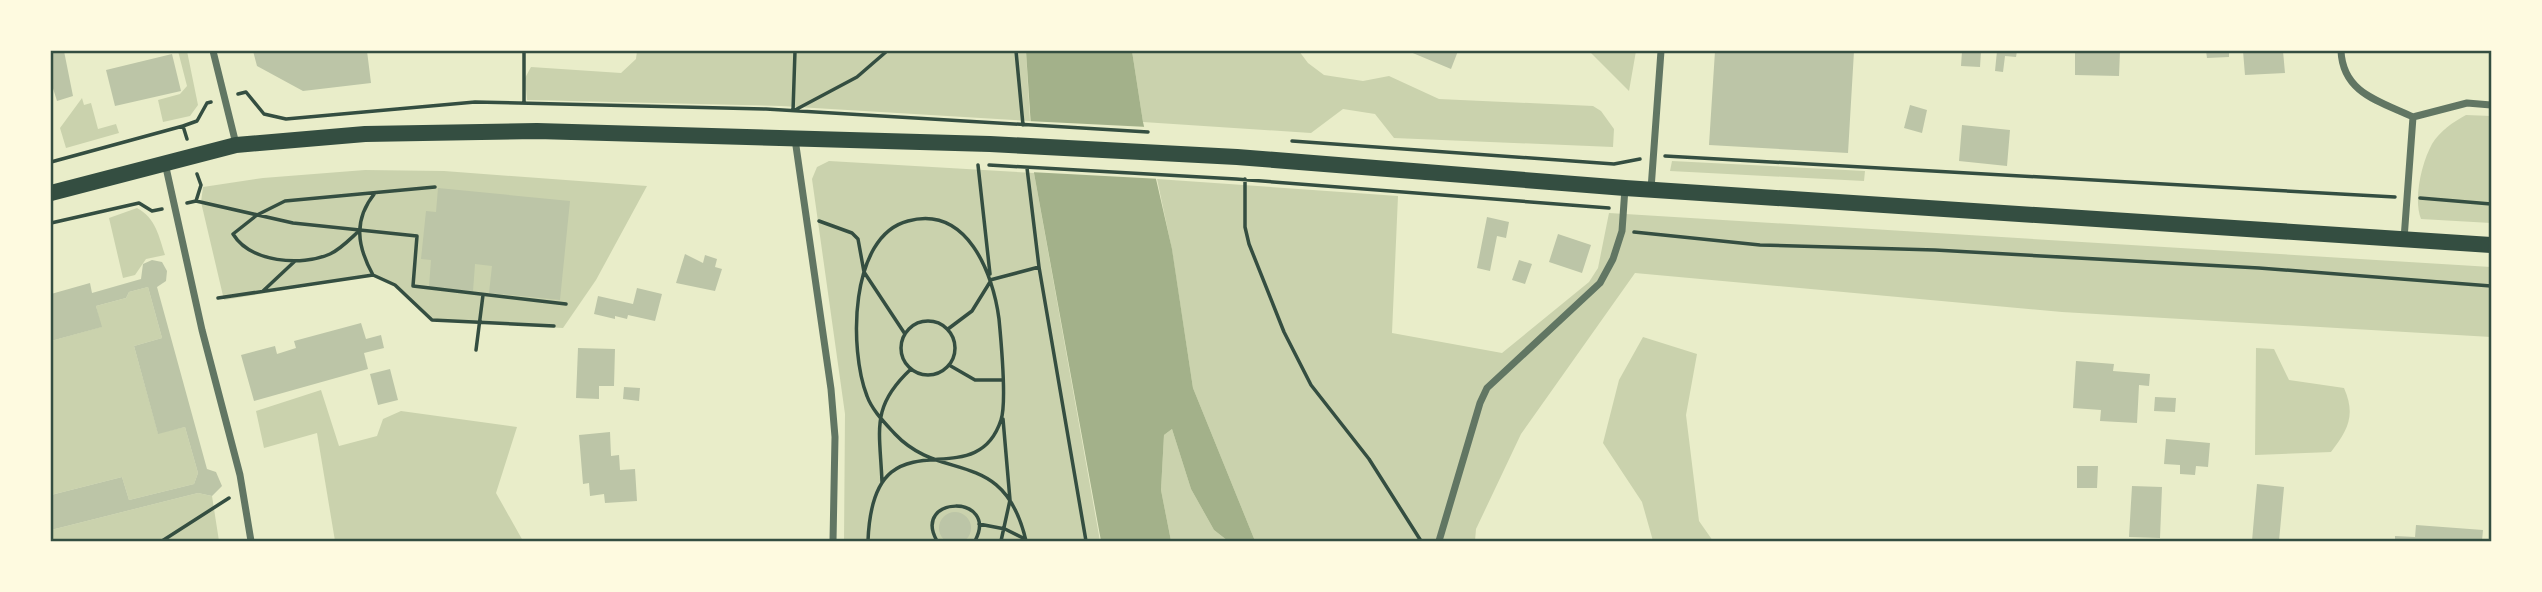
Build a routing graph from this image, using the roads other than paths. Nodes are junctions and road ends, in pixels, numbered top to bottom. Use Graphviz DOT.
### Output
graph roads {
  1 [pos="213,51"];
  2 [pos="1661,51"];
  3 [pos="2341,51"];
  4 [pos="2491,105"];
  5 [pos="2413,117"];
  6 [pos="795,137"];
  7 [pos="236,145"];
  8 [pos="164,162"];
  9 [pos="1625,188"];
  10 [pos="1651,189"];
  11 [pos="51,193"];
  12 [pos="2404,239"];
  13 [pos="2491,245"];
  14 [pos="251,541"];
  15 [pos="833,541"];
  16 [pos="1439,541"];
  1 -- 7 [label="street"];
  2 -- 10 [label="street"];
  3 -- 5 [label="street"];
  4 -- 5 [label="street"];
  5 -- 12 [label="street"];
  6 -- 7 [label="highway"];
  6 -- 9 [label="highway"];
  6 -- 15 [label="street"];
  7 -- 8 [label="highway"];
  8 -- 11 [label="highway"];
  8 -- 14 [label="street"];
  9 -- 10 [label="highway"];
  9 -- 16 [label="street"];
  10 -- 12 [label="highway"];
  12 -- 13 [label="highway"];
}
